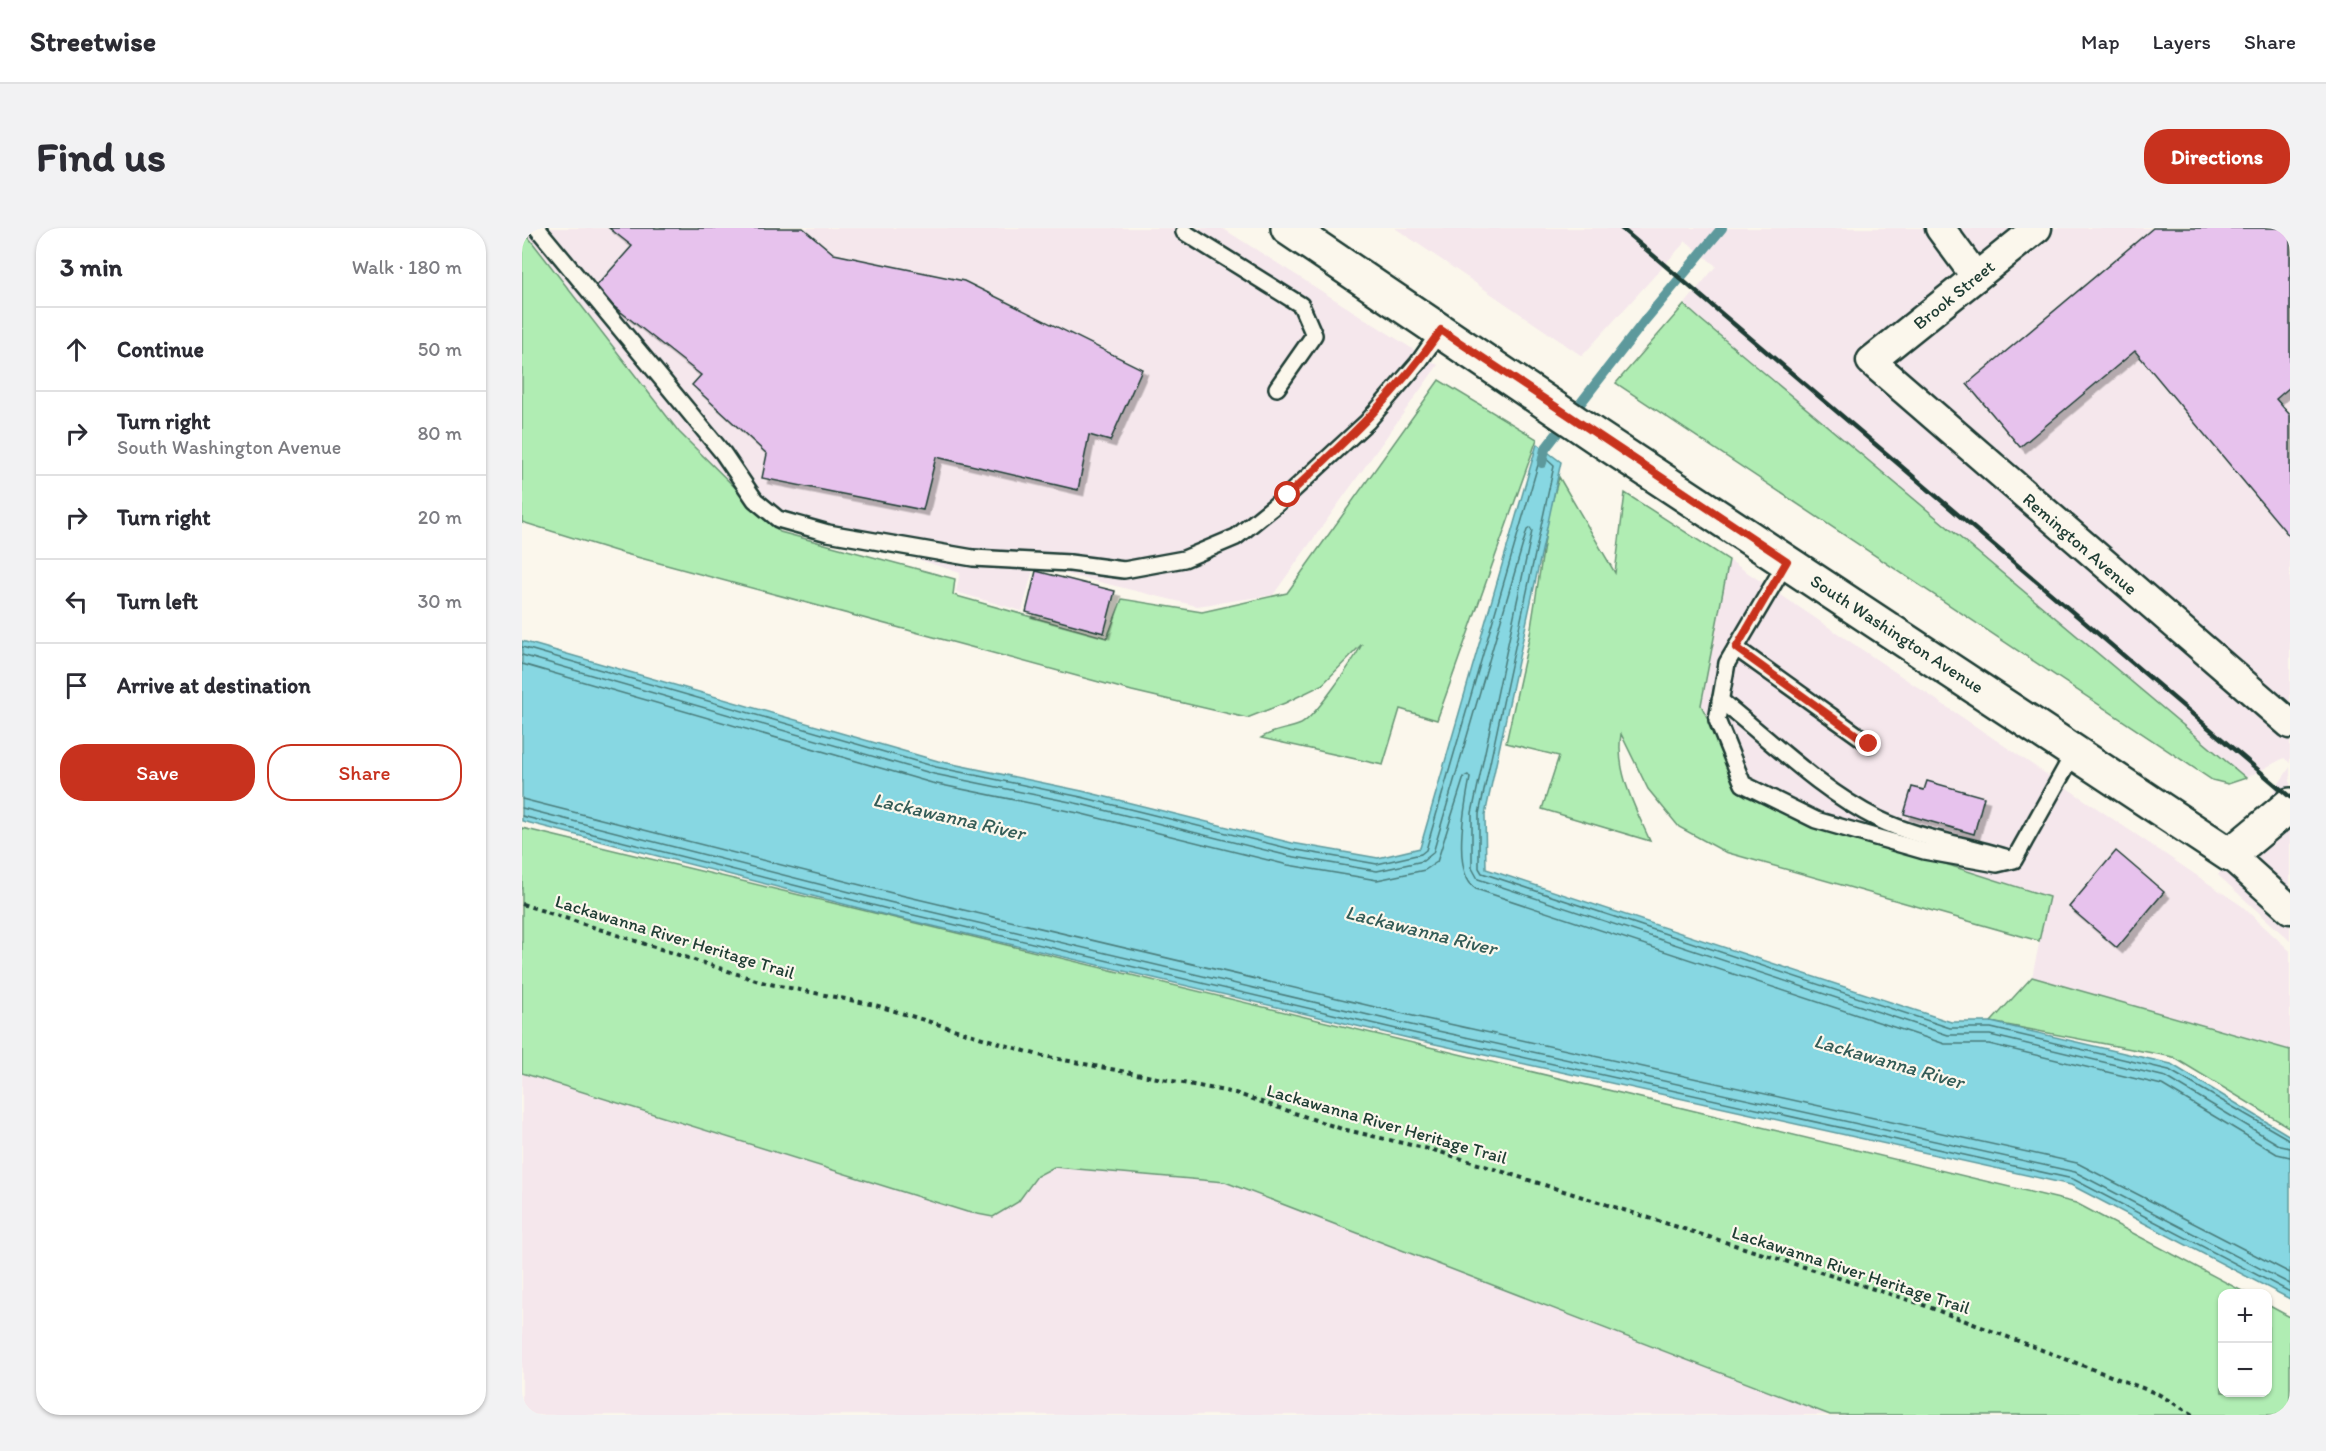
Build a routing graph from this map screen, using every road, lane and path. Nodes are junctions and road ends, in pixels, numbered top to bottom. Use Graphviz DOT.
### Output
graph roads {
  1 [pos="537,228"];
  2 [pos="1288,228"];
  3 [pos="1940,228"];
  4 [pos="2037,228"];
  5 [pos="1184,232"];
  6 [pos="1976,277"];
  7 [pos="1441,330"];
  8 [pos="1871,361"];
  9 [pos="1277,388"];
  10 [pos="1787,561"];
  11 [pos="1736,648"];
  12 [pos="1720,700"];
  13 [pos="2290,724"];
  14 [pos="1869,744"];
  15 [pos="2075,751"];
  16 [pos="2290,805"];
  17 [pos="2230,855"];
  18 [pos="2014,860"];
  19 [pos="522,904"];
  20 [pos="2290,909"];
  21 [pos="2194,1415"];
  1 -- 7 [label="lane"];
  2 -- 7 [label="street, South Washington Avenue"];
  3 -- 6 [label="street"];
  4 -- 6 [label="street, Brook Street"];
  5 -- 9 [label="lane"];
  6 -- 8 [label="street, Brook Street"];
  7 -- 10 [label="street, South Washington Avenue"];
  8 -- 13 [label="street, Remington Avenue"];
  10 -- 11 [label="lane"];
  10 -- 15 [label="street, South Washington Avenue"];
  11 -- 12 [label="lane"];
  11 -- 14 [label="lane"];
  12 -- 18 [label="lane"];
  12 -- 18 [label="lane"];
  15 -- 17 [label="street, South Washington Avenue"];
  15 -- 18 [label="lane"];
  16 -- 17 [label="street"];
  17 -- 20 [label="street, South Washington Avenue"];
  19 -- 21 [label="path, Lackawanna River Heritage Trail"];
}
